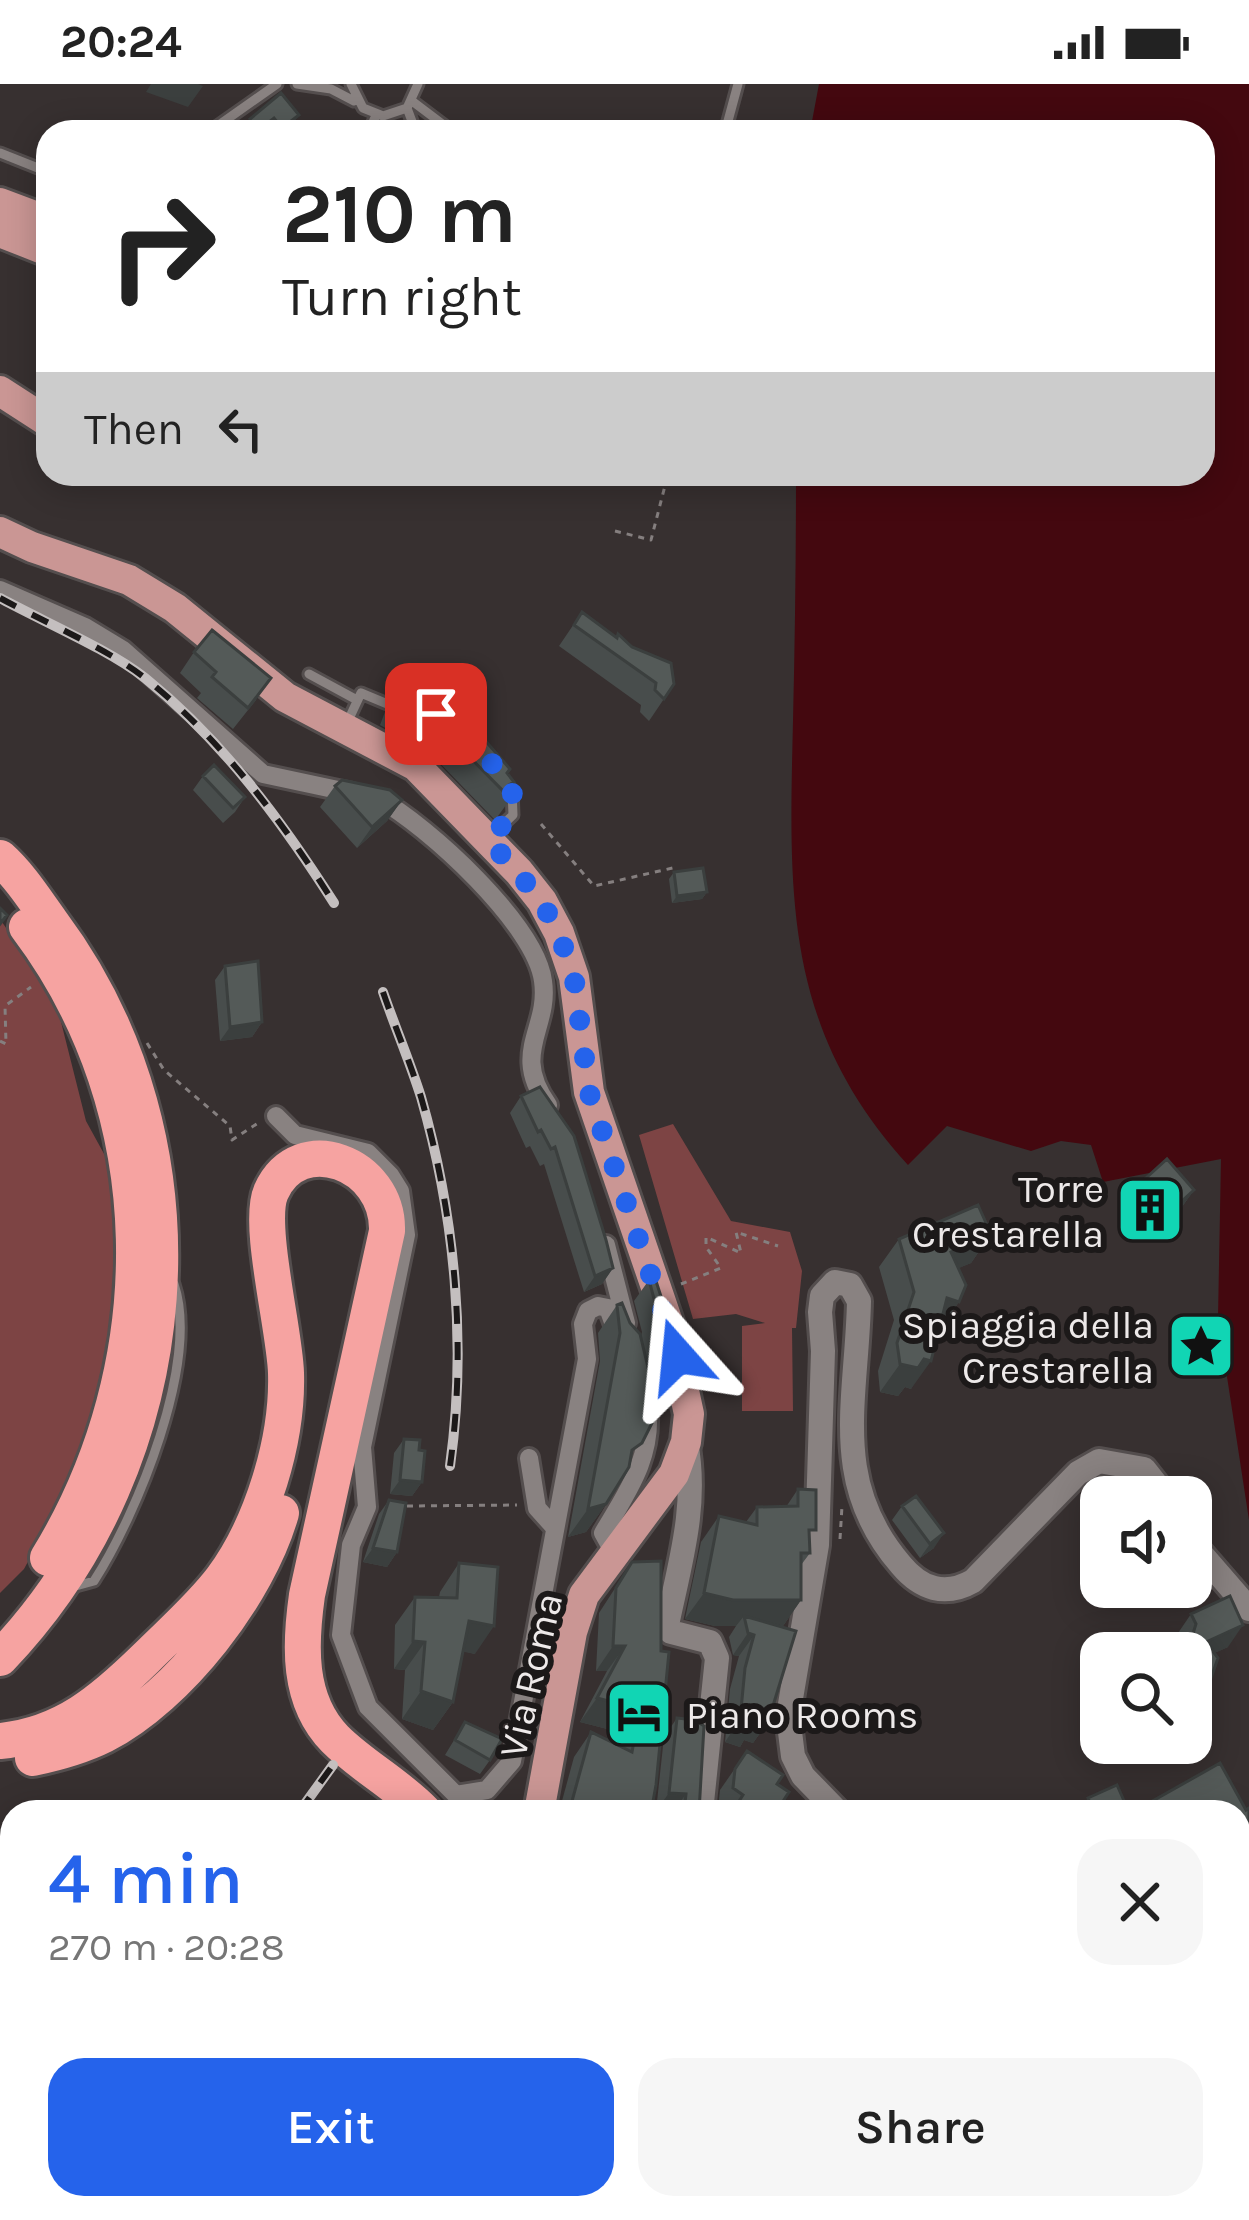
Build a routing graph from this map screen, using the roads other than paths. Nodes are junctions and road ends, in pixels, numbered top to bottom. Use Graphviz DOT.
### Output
graph roads {
  1 [pos="277,84"];
  2 [pos="297,84"];
  3 [pos="351,84"];
  4 [pos="418,84"];
  5 [pos="738,84"];
  6 [pos="358,103"];
  7 [pos="406,108"];
  8 [pos="376,115"];
  9 [pos="226,120"];
  10 [pos="374,120"];
  11 [pos="398,120"];
  12 [pos="411,120"];
  13 [pos="430,120"];
  14 [pos="728,120"];
  15 [pos="0,153"];
  16 [pos="36,167"];
  17 [pos="0,203"];
  18 [pos="36,216"];
  19 [pos="0,232"];
  20 [pos="36,246"];
  21 [pos="0,392"];
  22 [pos="36,413"];
  23 [pos="0,532"];
  24 [pos="0,590"];
  25 [pos="309,674"];
  26 [pos="358,700"];
  27 [pos="410,713"];
  28 [pos="344,729"];
  29 [pos="512,785"];
  30 [pos="482,832"];
  31 [pos="0,858"];
  32 [pos="0,893"];
  33 [pos="276,1115"];
  34 [pos="564,1127"];
  35 [pos="603,1234"];
  36 [pos="284,1325"];
  37 [pos="642,1389"];
  38 [pos="686,1442"];
  39 [pos="529,1458"];
  40 [pos="1150,1476"];
  41 [pos="654,1504"];
  42 [pos="555,1528"];
  43 [pos="686,1538"];
  44 [pos="614,1553"];
  45 [pos="1212,1566"];
  46 [pos="29,1606"];
  47 [pos="1249,1609"];
  48 [pos="0,1658"];
  49 [pos="0,1742"];
  50 [pos="0,1764"];
  51 [pos="410,1800"];
  52 [pos="540,1800"];
  53 [pos="702,1800"];
  54 [pos="826,1800"];
  1 -- 9 [label="lane"];
  2 -- 6 [label="lane"];
  3 -- 6 [label="lane"];
  4 -- 7 [label="lane"];
  5 -- 14 [label="lane"];
  6 -- 8 [label="lane"];
  7 -- 8 [label="lane"];
  7 -- 11 [label="lane"];
  7 -- 12 [label="lane"];
  7 -- 13 [label="lane"];
  8 -- 10 [label="lane"];
  15 -- 16 [label="lane"];
  17 -- 18 [label="main road"];
  19 -- 20 [label="main road"];
  21 -- 22 [label="main road"];
  23 -- 28 [label="main road"];
  24 -- 34 [label="street"];
  25 -- 26 [label="lane"];
  26 -- 27 [label="lane"];
  26 -- 28 [label="lane"];
  28 -- 30 [label="main road"];
  29 -- 30 [label="lane"];
  30 -- 38 [label="main road"];
  31 -- 46 [label="highway"];
  32 -- 46 [label="highway"];
  33 -- 42 [label="street"];
  35 -- 42 [label="street"];
  36 -- 49 [label="highway"];
  36 -- 50 [label="highway"];
  36 -- 51 [label="highway"];
  37 -- 44 [label="street"];
  38 -- 41 [label="main road, Via Roma"];
  38 -- 43 [label="street"];
  39 -- 42 [label="street"];
  40 -- 54 [label="street"];
  41 -- 43 [label="street"];
  41 -- 44 [label="main road, Via Roma"];
  43 -- 53 [label="street"];
  44 -- 52 [label="main road, Via Roma"];
  45 -- 47 [label="street"];
  46 -- 48 [label="highway"];
}
